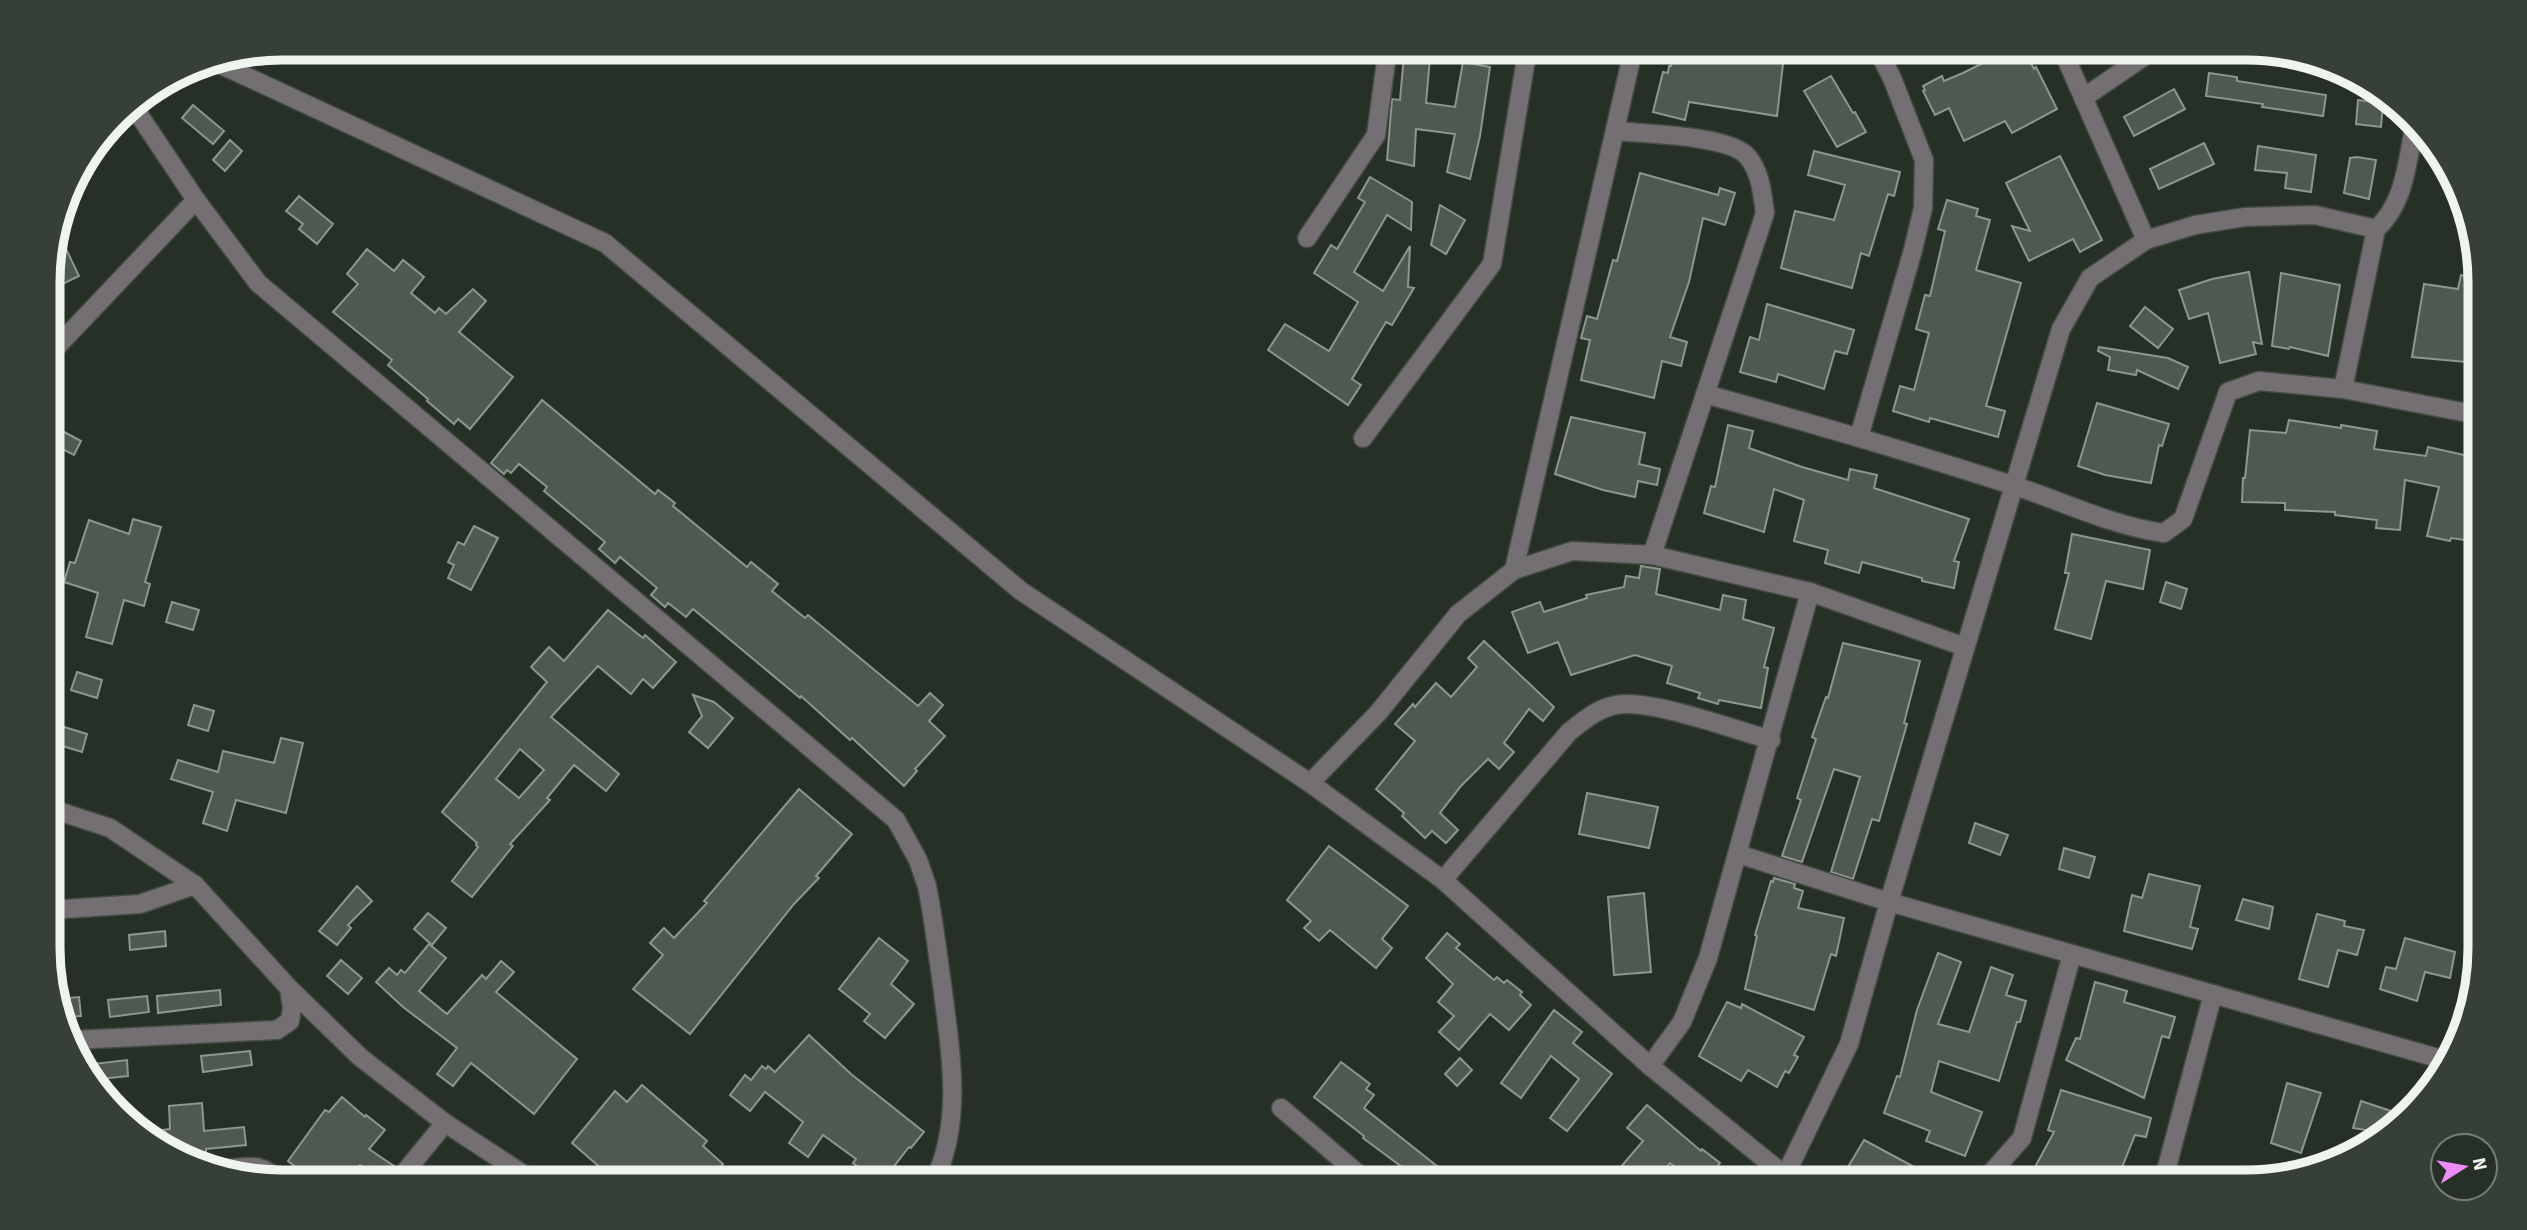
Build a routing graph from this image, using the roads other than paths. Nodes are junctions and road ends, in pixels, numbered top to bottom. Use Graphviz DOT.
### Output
graph roads {
  1 [pos="1386,59"];
  2 [pos="1526,59"];
  3 [pos="1631,59"];
  4 [pos="1882,59"];
  5 [pos="2065,59"];
  6 [pos="2140,59"];
  7 [pos="225,67"];
  8 [pos="2082,98"];
  9 [pos="138,113"];
  10 [pos="1616,131"];
  11 [pos="2412,136"];
  12 [pos="196,200"];
  13 [pos="2376,229"];
  14 [pos="1307,238"];
  15 [pos="2146,240"];
  16 [pos="60,343"];
  17 [pos="2343,388"];
  18 [pos="1704,394"];
  19 [pos="2468,413"];
  20 [pos="1859,437"];
  21 [pos="1363,438"];
  22 [pos="2014,485"];
  23 [pos="1652,555"];
  24 [pos="1514,570"];
  25 [pos="1810,592"];
  26 [pos="1965,647"];
  27 [pos="1770,740"];
  28 [pos="1310,783"];
  29 [pos="59,811"];
  30 [pos="1738,854"];
  31 [pos="1443,880"];
  32 [pos="195,885"];
  33 [pos="1889,902"];
  34 [pos="59,909"];
  35 [pos="2072,954"];
  36 [pos="289,988"];
  37 [pos="2213,994"];
  38 [pos="79,1040"];
  39 [pos="2438,1058"];
  40 [pos="1650,1066"];
  41 [pos="1281,1108"];
  42 [pos="445,1123"];
  43 [pos="246,1167"];
  44 [pos="268,1170"];
  45 [pos="1354,1170"];
  46 [pos="1775,1170"];
  47 [pos="1791,1170"];
  48 [pos="1994,1170"];
  49 [pos="2168,1170"];
  50 [pos="406,1171"];
  51 [pos="510,1171"];
  52 [pos="940,1171"];
  1 -- 14 [label="street"];
  2 -- 21 [label="street"];
  3 -- 10 [label="street"];
  4 -- 20 [label="street"];
  5 -- 8 [label="street"];
  6 -- 8 [label="street"];
  7 -- 28 [label="street"];
  8 -- 15 [label="street"];
  9 -- 12 [label="street"];
  10 -- 18 [label="street"];
  10 -- 24 [label="street"];
  11 -- 13 [label="street"];
  12 -- 16 [label="street"];
  12 -- 52 [label="street"];
  13 -- 15 [label="street"];
  13 -- 17 [label="street"];
  15 -- 22 [label="street"];
  17 -- 19 [label="street"];
  17 -- 22 [label="street"];
  18 -- 20 [label="street"];
  18 -- 23 [label="street"];
  20 -- 22 [label="street"];
  22 -- 26 [label="street"];
  23 -- 24 [label="street"];
  23 -- 25 [label="street"];
  24 -- 28 [label="street"];
  25 -- 26 [label="street"];
  25 -- 27 [label="street"];
  26 -- 33 [label="street"];
  27 -- 30 [label="street"];
  27 -- 31 [label="street"];
  28 -- 31 [label="street"];
  29 -- 32 [label="street"];
  30 -- 33 [label="street"];
  30 -- 40 [label="street"];
  31 -- 40 [label="street"];
  32 -- 34 [label="street"];
  32 -- 36 [label="street"];
  33 -- 35 [label="street"];
  33 -- 47 [label="street"];
  35 -- 37 [label="street"];
  35 -- 48 [label="street"];
  36 -- 38 [label="street"];
  36 -- 42 [label="street"];
  37 -- 39 [label="street"];
  37 -- 49 [label="street"];
  40 -- 46 [label="street"];
  41 -- 45 [label="street"];
  42 -- 50 [label="street"];
  42 -- 51 [label="street"];
  43 -- 44 [label="street"];
}
